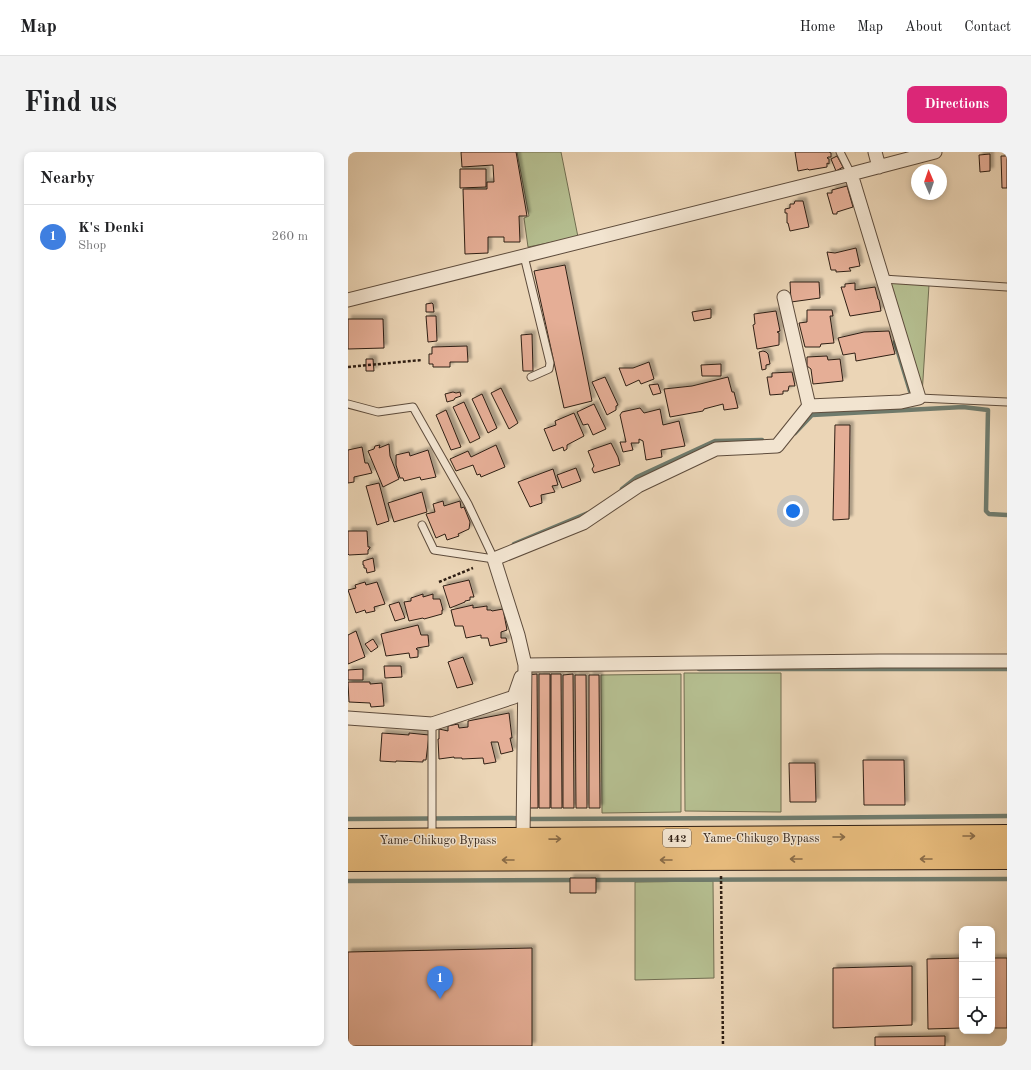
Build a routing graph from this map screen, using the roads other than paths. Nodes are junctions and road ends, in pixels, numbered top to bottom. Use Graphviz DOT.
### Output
graph roads {
  1 [pos="840,152"];
  2 [pos="875,152"];
  3 [pos="935,152"];
  4 [pos="880,167"];
  5 [pos="851,174"];
  6 [pos="524,256"];
  7 [pos="883,279"];
  8 [pos="1007,287"];
  9 [pos="784,297"];
  10 [pos="348,300"];
  11 [pos="531,377"];
  12 [pos="919,398"];
  13 [pos="1007,402"];
  14 [pos="348,404"];
  15 [pos="810,406"];
  16 [pos="422,525"];
  17 [pos="494,559"];
  18 [pos="1007,661"];
  19 [pos="525,665"];
  20 [pos="348,718"];
  21 [pos="432,724"];
  22 [pos="1007,836"];
  23 [pos="348,840"];
  24 [pos="523,840"];
  25 [pos="432,850"];
  26 [pos="1007,858"];
  27 [pos="348,860"];
  1 -- 5 [label="lane"];
  2 -- 4 [label="street"];
  3 -- 4 [label="street"];
  4 -- 5 [label="street"];
  5 -- 6 [label="street"];
  5 -- 7 [label="street"];
  6 -- 10 [label="street"];
  6 -- 11 [label="lane"];
  7 -- 8 [label="lane"];
  7 -- 12 [label="street"];
  9 -- 15 [label="street"];
  12 -- 13 [label="lane"];
  12 -- 15 [label="street"];
  14 -- 17 [label="lane"];
  15 -- 17 [label="street"];
  16 -- 17 [label="lane"];
  17 -- 19 [label="street"];
  18 -- 19 [label="street"];
  19 -- 21 [label="street"];
  19 -- 24 [label="street"];
  20 -- 21 [label="street"];
  21 -- 25 [label="lane"];
  24 -- 22 [label="highway, Yame-Chikugo Bypass / 442, one-way"];
  23 -- 25 [label="highway, Yame-Chikugo Bypass / 442"];
  24 -- 25 [label="highway, Yame-Chikugo Bypass / 442"];
  26 -- 25 [label="highway, Yame-Chikugo Bypass / 442, one-way"];
  25 -- 27 [label="highway, Yame-Chikugo Bypass / 442"];
}
